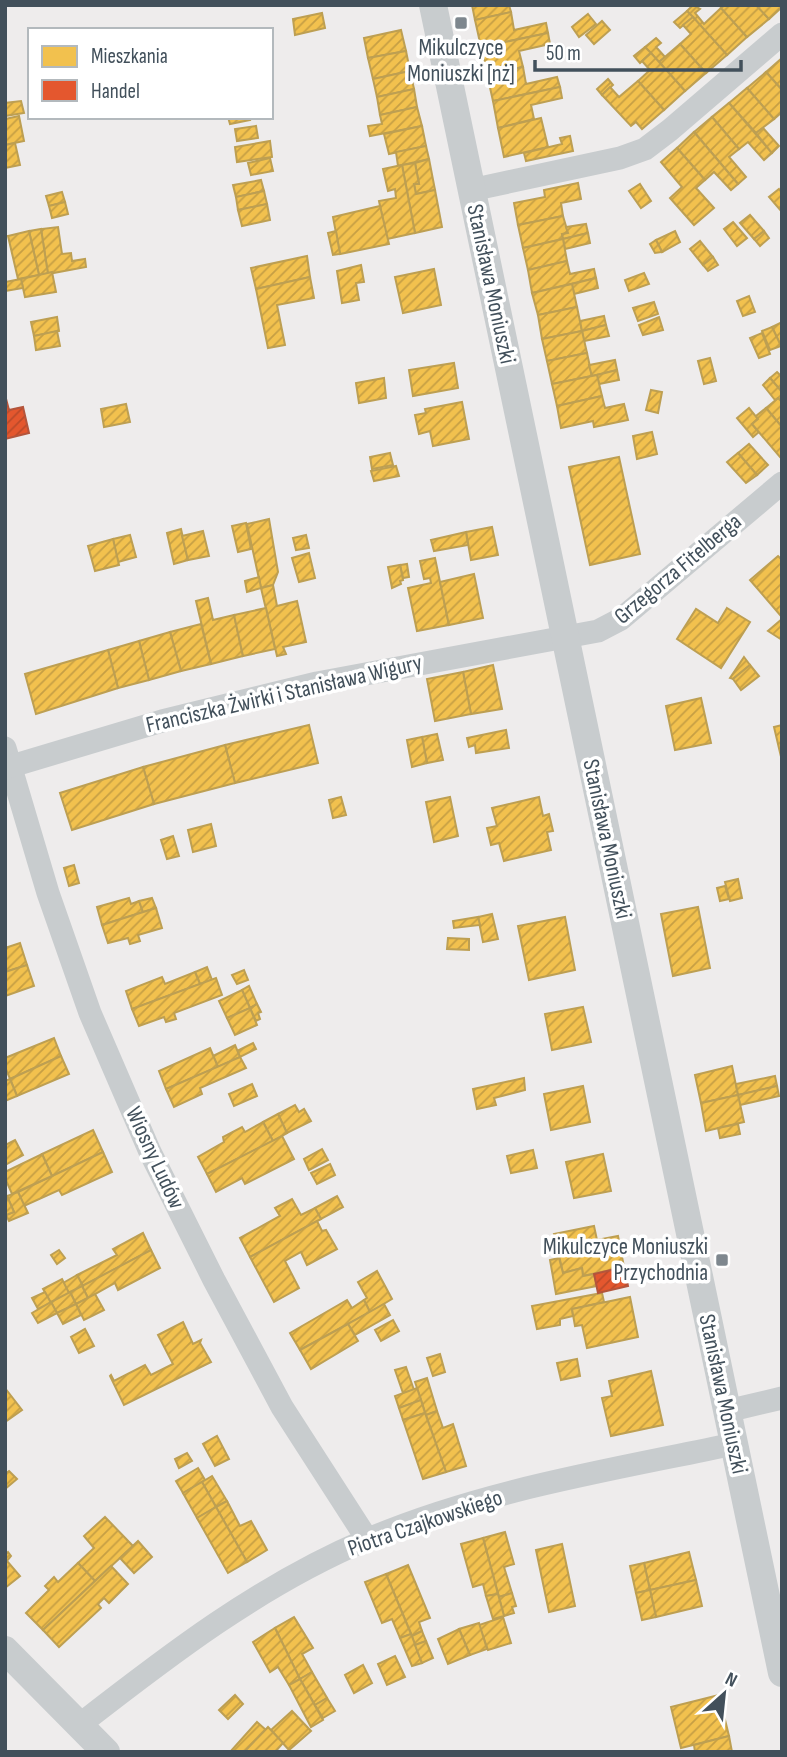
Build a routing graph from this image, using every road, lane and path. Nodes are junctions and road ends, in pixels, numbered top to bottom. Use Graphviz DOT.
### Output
graph roads {
  1 [pos="433,5"];
  2 [pos="782,34"];
  3 [pos="471,190"];
  4 [pos="782,482"];
  5 [pos="566,637"];
  6 [pos="7,761"];
  7 [pos="782,1398"];
  8 [pos="727,1410"];
  9 [pos="734,1444"];
  10 [pos="367,1539"];
  11 [pos="5,1650"];
  12 [pos="782,1672"];
  13 [pos="78,1726"];
  14 [pos="106,1752"];
  1 -- 3 [label="street, Stanisława Moniuszki"];
  2 -- 3 [label="street"];
  3 -- 5 [label="street, Stanisława Moniuszki"];
  4 -- 5 [label="street, Grzegorza Fitelberga"];
  5 -- 6 [label="street, Franciszka Żwirki i Stanisława Wigury"];
  5 -- 8 [label="street, Stanisława Moniuszki"];
  6 -- 10 [label="street, Wiosny Ludów"];
  7 -- 8 [label="street"];
  8 -- 9 [label="street, Stanisława Moniuszki"];
  9 -- 10 [label="street, Piotra Czajkowskiego"];
  9 -- 12 [label="street, Stanisława Moniuszki"];
  10 -- 13 [label="street, Piotra Czajkowskiego"];
  11 -- 13 [label="street"];
  13 -- 14 [label="street"];
}
